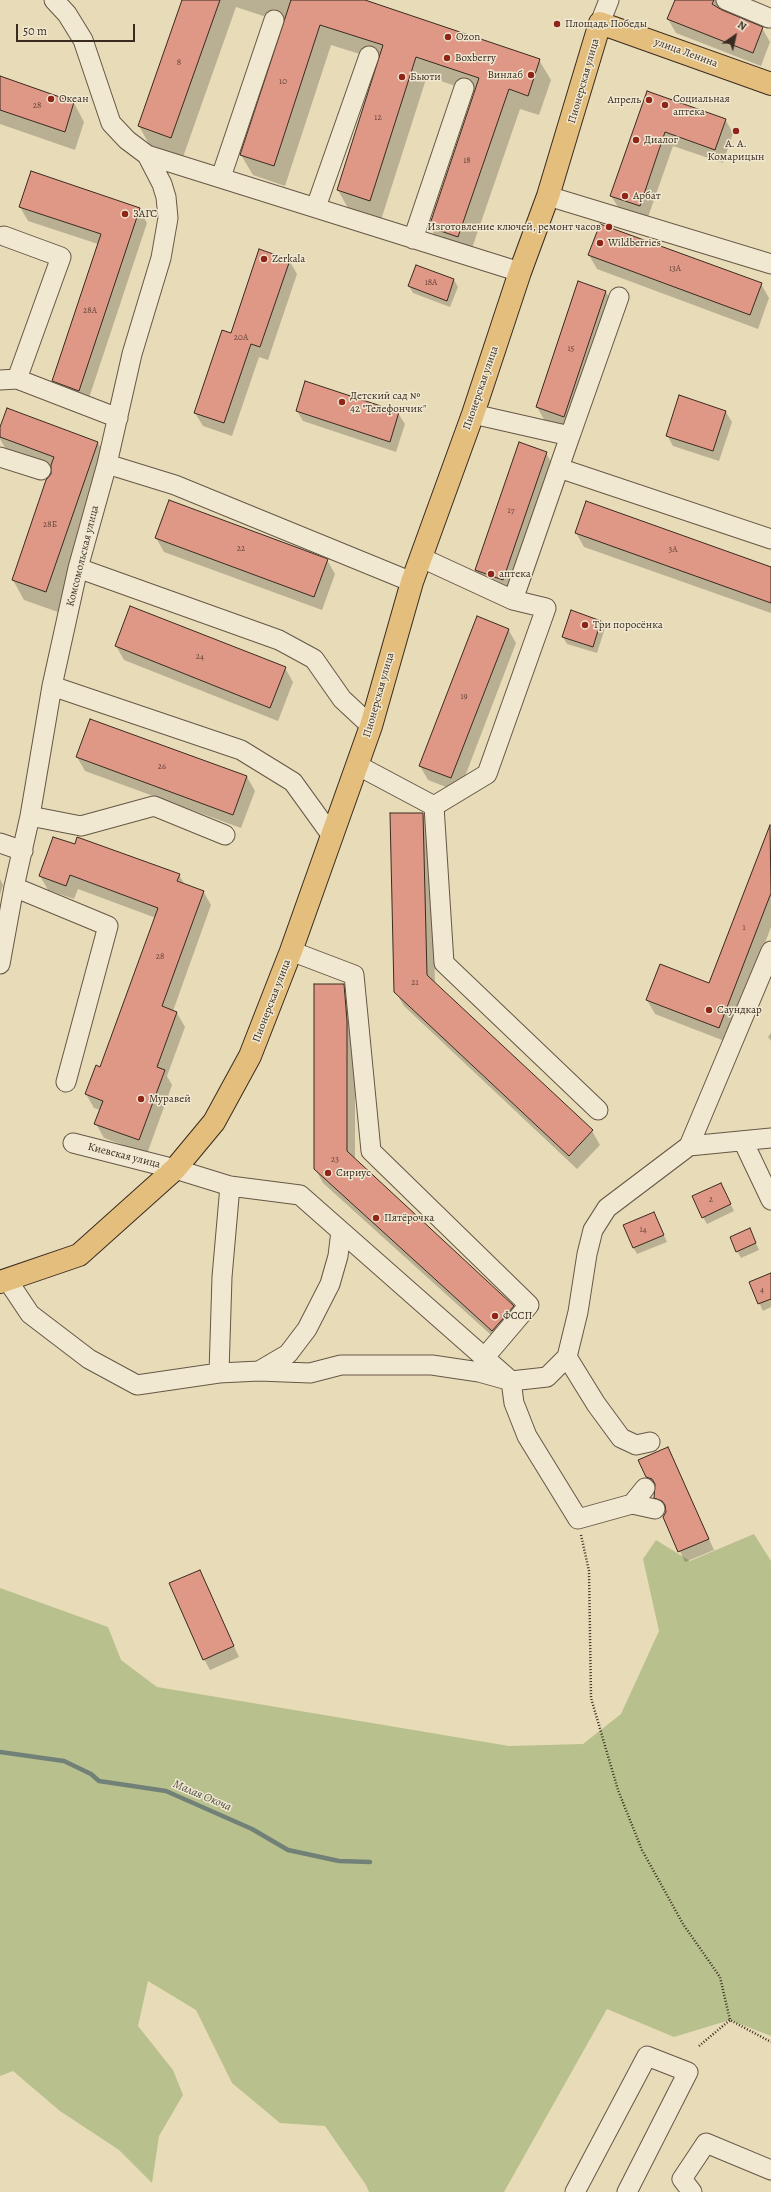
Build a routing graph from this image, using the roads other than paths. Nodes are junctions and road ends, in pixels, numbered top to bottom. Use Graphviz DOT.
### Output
graph roads {
  1 [pos="54,0"];
  2 [pos="609,0"];
  3 [pos="726,0"];
  4 [pos="769,18"];
  5 [pos="274,20"];
  6 [pos="600,23"];
  7 [pos="370,56"];
  8 [pos="771,84"];
  9 [pos="464,88"];
  10 [pos="147,155"];
  11 [pos="221,177"];
  12 [pos="548,196"];
  13 [pos="316,207"];
  14 [pos="4,236"];
  15 [pos="413,239"];
  16 [pos="771,264"];
  17 [pos="520,272"];
  18 [pos="619,297"];
  19 [pos="9,380"];
  20 [pos="473,414"];
  21 [pos="118,418"];
  22 [pos="570,436"];
  23 [pos="0,457"];
  24 [pos="107,464"];
  25 [pos="559,468"];
  26 [pos="41,470"];
  27 [pos="771,539"];
  28 [pos="422,558"];
  29 [pos="78,568"];
  30 [pos="412,582"];
  31 [pos="513,600"];
  32 [pos="52,686"];
  33 [pos="371,726"];
  34 [pos="357,765"];
  35 [pos="434,806"];
  36 [pos="30,816"];
  37 [pos="225,835"];
  38 [pos="332,836"];
  39 [pos="0,843"];
  40 [pos="23,850"];
  41 [pos="14,887"];
  42 [pos="291,951"];
  43 [pos="771,951"];
  44 [pos="0,964"];
  45 [pos="66,1082"];
  46 [pos="598,1110"];
  47 [pos="771,1138"];
  48 [pos="743,1141"];
  49 [pos="73,1143"];
  50 [pos="689,1146"];
  51 [pos="175,1169"];
  52 [pos="230,1186"];
  53 [pos="771,1200"];
  54 [pos="342,1231"];
  55 [pos="4,1282"];
  56 [pos="567,1357"];
  57 [pos="484,1358"];
  58 [pos="259,1371"];
  59 [pos="219,1373"];
  60 [pos="511,1381"];
  61 [pos="650,1442"];
  62 [pos="645,1488"];
  63 [pos="632,1504"];
  64 [pos="655,1509"];
  65 [pos="771,2170"];
  66 [pos="575,2192"];
  67 [pos="627,2192"];
  68 [pos="692,2192"];
  1 -- 10 [label="street"];
  2 -- 6 [label="street, Пионерская улица"];
  3 -- 4 [label="street"];
  5 -- 11 [label="street"];
  6 -- 8 [label="main road, улица Ленина"];
  6 -- 12 [label="main road, Пионерская улица"];
  7 -- 13 [label="street"];
  9 -- 15 [label="street"];
  10 -- 11 [label="street"];
  10 -- 21 [label="street, Комсомольская улица"];
  11 -- 13 [label="street"];
  12 -- 16 [label="street"];
  12 -- 17 [label="main road, Пионерская улица"];
  13 -- 15 [label="street"];
  14 -- 19 [label="street"];
  15 -- 17 [label="street"];
  17 -- 20 [label="main road, Пионерская улица"];
  18 -- 22 [label="street"];
  19 -- 21 [label="street"];
  20 -- 22 [label="street"];
  20 -- 28 [label="main road, Пионерская улица"];
  21 -- 24 [label="street, Комсомольская улица"];
  22 -- 25 [label="street"];
  23 -- 26 [label="street"];
  24 -- 29 [label="street, Комсомольская улица"];
  24 -- 30 [label="street"];
  25 -- 27 [label="street"];
  25 -- 31 [label="street"];
  28 -- 30 [label="main road, Пионерская улица"];
  28 -- 31 [label="street"];
  29 -- 32 [label="street, Комсомольская улица"];
  29 -- 33 [label="street"];
  30 -- 33 [label="main road, Пионерская улица"];
  31 -- 35 [label="street"];
  32 -- 36 [label="street, Комсомольская улица"];
  32 -- 38 [label="street"];
  33 -- 34 [label="main road, Пионерская улица"];
  34 -- 35 [label="street"];
  34 -- 38 [label="main road, Пионерская улица"];
  35 -- 46 [label="street"];
  36 -- 37 [label="street"];
  36 -- 40 [label="street, Комсомольская улица"];
  38 -- 42 [label="main road, Пионерская улица"];
  39 -- 40 [label="street"];
  40 -- 41 [label="street, Комсомольская улица"];
  41 -- 44 [label="street, Комсомольская улица"];
  41 -- 45 [label="street"];
  42 -- 51 [label="main road, Пионерская улица"];
  42 -- 57 [label="street"];
  43 -- 50 [label="street"];
  47 -- 48 [label="street"];
  48 -- 50 [label="street"];
  48 -- 53 [label="street"];
  49 -- 51 [label="street, Киевская улица"];
  50 -- 56 [label="street"];
  51 -- 52 [label="street, Киевская улица"];
  51 -- 55 [label="main road, Пионерская улица"];
  52 -- 54 [label="street, Киевская улица"];
  52 -- 59 [label="street"];
  54 -- 57 [label="street, Киевская улица"];
  54 -- 58 [label="street"];
  55 -- 59 [label="street"];
  56 -- 60 [label="street"];
  56 -- 61 [label="street"];
  57 -- 60 [label="street, Киевская улица"];
  58 -- 59 [label="street"];
  58 -- 60 [label="street"];
  60 -- 63 [label="street"];
  62 -- 63 [label="street"];
  63 -- 64 [label="street"];
  65 -- 68 [label="street"];
  66 -- 67 [label="street"];
}
